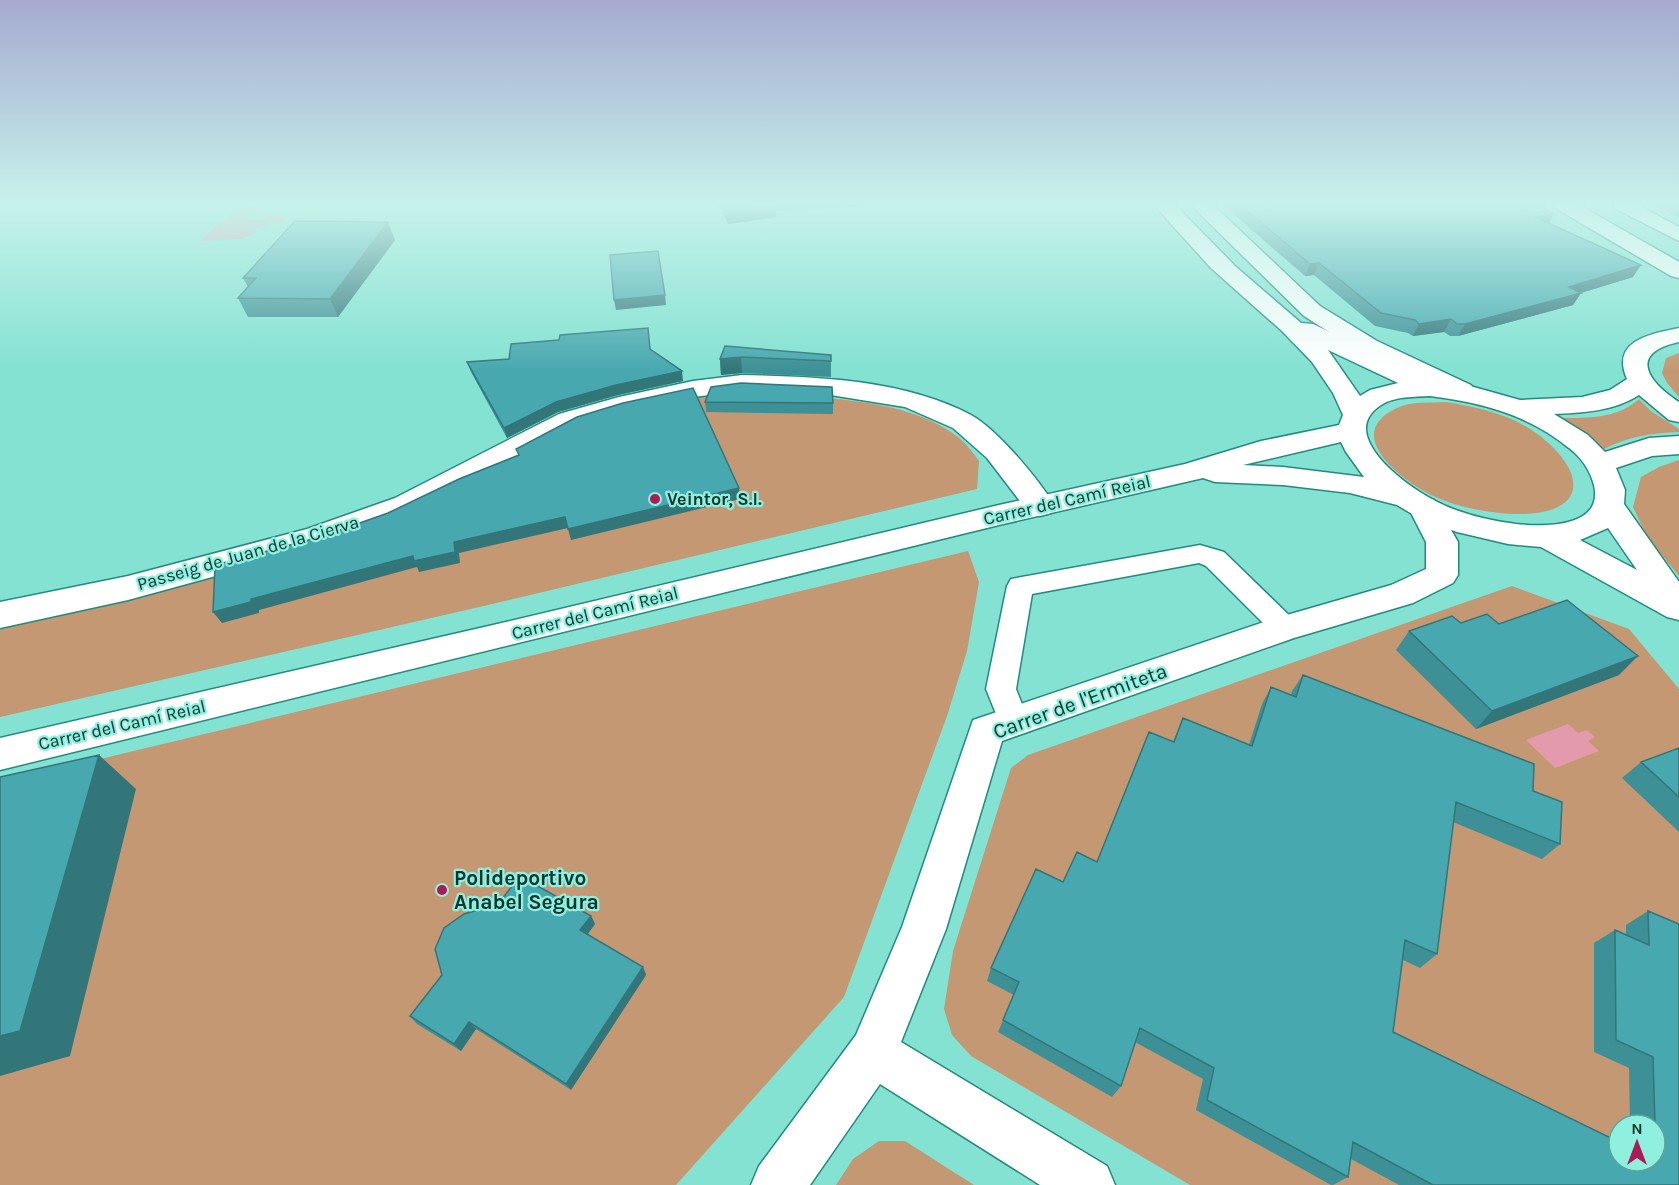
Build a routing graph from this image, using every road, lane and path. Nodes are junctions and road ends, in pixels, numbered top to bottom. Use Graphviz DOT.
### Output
graph roads {
  1 [pos="1218,260"];
  2 [pos="1259,260"];
  3 [pos="1660,260"];
  4 [pos="1679,271"];
  5 [pos="1286,320"];
  6 [pos="1678,334"];
  7 [pos="1641,381"];
  8 [pos="1430,388"];
  9 [pos="1461,392"];
  10 [pos="1518,407"];
  11 [pos="1679,414"];
  12 [pos="1354,423"];
  13 [pos="1679,446"];
  14 [pos="1600,464"];
  15 [pos="1190,472"];
  16 [pos="1415,503"];
  17 [pos="1040,506"];
  18 [pos="1609,506"];
  19 [pos="1545,535"];
  20 [pos="1679,607"];
  21 [pos="0,615"];
  22 [pos="1285,628"];
  23 [pos="1014,722"];
  24 [pos="0,754"];
  25 [pos="873,1052"];
  26 [pos="778,1185"];
  27 [pos="1088,1185"];
  1 -- 5 [label="street"];
  2 -- 9 [label="street"];
  3 -- 4 [label="street"];
  5 -- 8 [label="street"];
  5 -- 12 [label="street"];
  6 -- 7 [label="street"];
  7 -- 10 [label="street"];
  7 -- 11 [label="street"];
  8 -- 9 [label="street"];
  8 -- 12 [label="street"];
  9 -- 10 [label="street"];
  10 -- 14 [label="street"];
  12 -- 15 [label="street, Carrer del Camí Reial"];
  12 -- 16 [label="street"];
  13 -- 14 [label="street"];
  14 -- 18 [label="street"];
  15 -- 16 [label="street, Carrer del Camí Reial"];
  15 -- 17 [label="street, Carrer del Camí Reial"];
  16 -- 19 [label="street"];
  16 -- 22 [label="street, Carrer de l'Ermiteta"];
  17 -- 21 [label="street, Passeig de Juan de la Cierva"];
  17 -- 24 [label="street, Carrer del Camí Reial"];
  18 -- 19 [label="street"];
  18 -- 20 [label="street"];
  19 -- 20 [label="street"];
  22 -- 23 [label="street, Carrer de l'Ermiteta"];
  22 -- 23 [label="lane"];
  23 -- 25 [label="street, Carrer de l'Ermiteta"];
  25 -- 26 [label="street, Carrer de l'Ermiteta"];
  25 -- 27 [label="street"];
}
